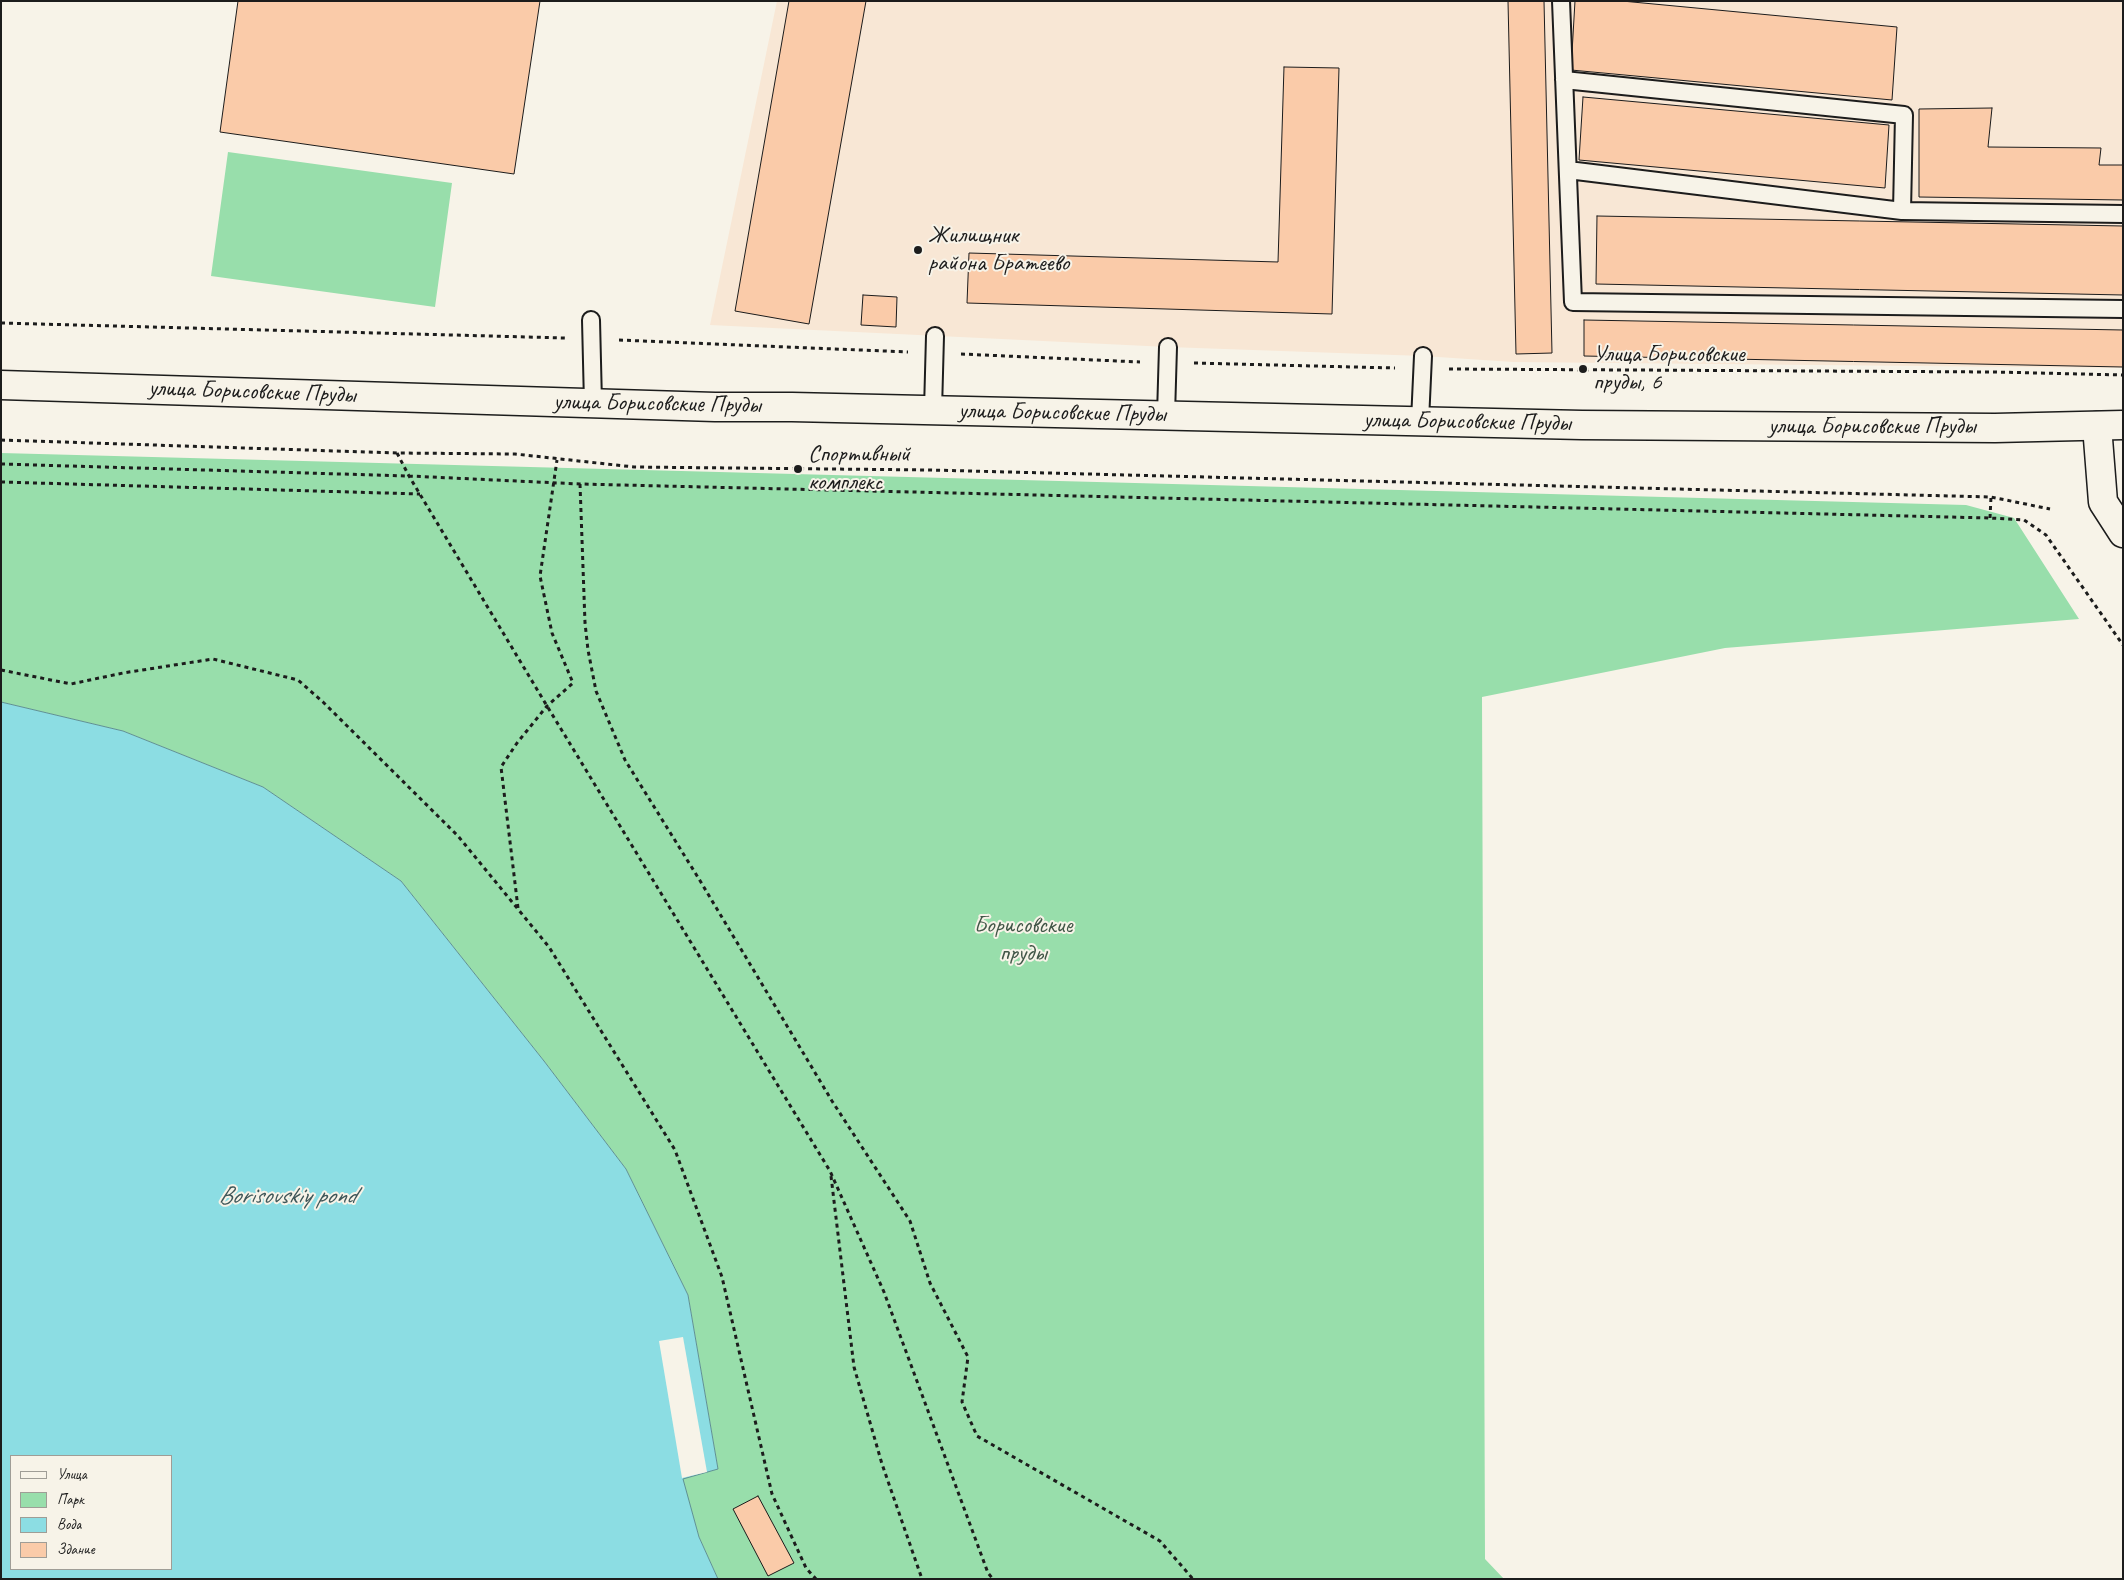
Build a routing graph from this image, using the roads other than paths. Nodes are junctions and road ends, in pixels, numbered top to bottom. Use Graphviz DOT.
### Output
graph roads {
  1 [pos="1560,1"];
  2 [pos="1564,80"];
  3 [pos="1568,170"];
  4 [pos="1902,211"];
  5 [pos="2123,214"];
  6 [pos="2123,309"];
  7 [pos="591,320"];
  8 [pos="935,336"];
  9 [pos="1168,355"];
  10 [pos="1423,362"];
  11 [pos="1,385"];
  12 [pos="594,403"];
  13 [pos="933,410"];
  14 [pos="1166,415"];
  15 [pos="1420,422"];
  16 [pos="2110,425"];
  17 [pos="2123,532"];
  1 -- 2 [label="lane"];
  2 -- 3 [label="lane"];
  2 -- 4 [label="lane"];
  3 -- 4 [label="lane"];
  3 -- 6 [label="lane"];
  4 -- 5 [label="lane"];
  7 -- 12 [label="lane"];
  8 -- 13 [label="lane"];
  9 -- 14 [label="lane"];
  10 -- 15 [label="lane"];
  11 -- 12 [label="main road, улица Борисовские Пруды"];
  12 -- 13 [label="main road, улица Борисовские Пруды"];
  13 -- 14 [label="main road, улица Борисовские Пруды"];
  14 -- 15 [label="main road, улица Борисовские Пруды"];
  15 -- 16 [label="main road, улица Борисовские Пруды"];
  16 -- 17 [label="main road"];
}
